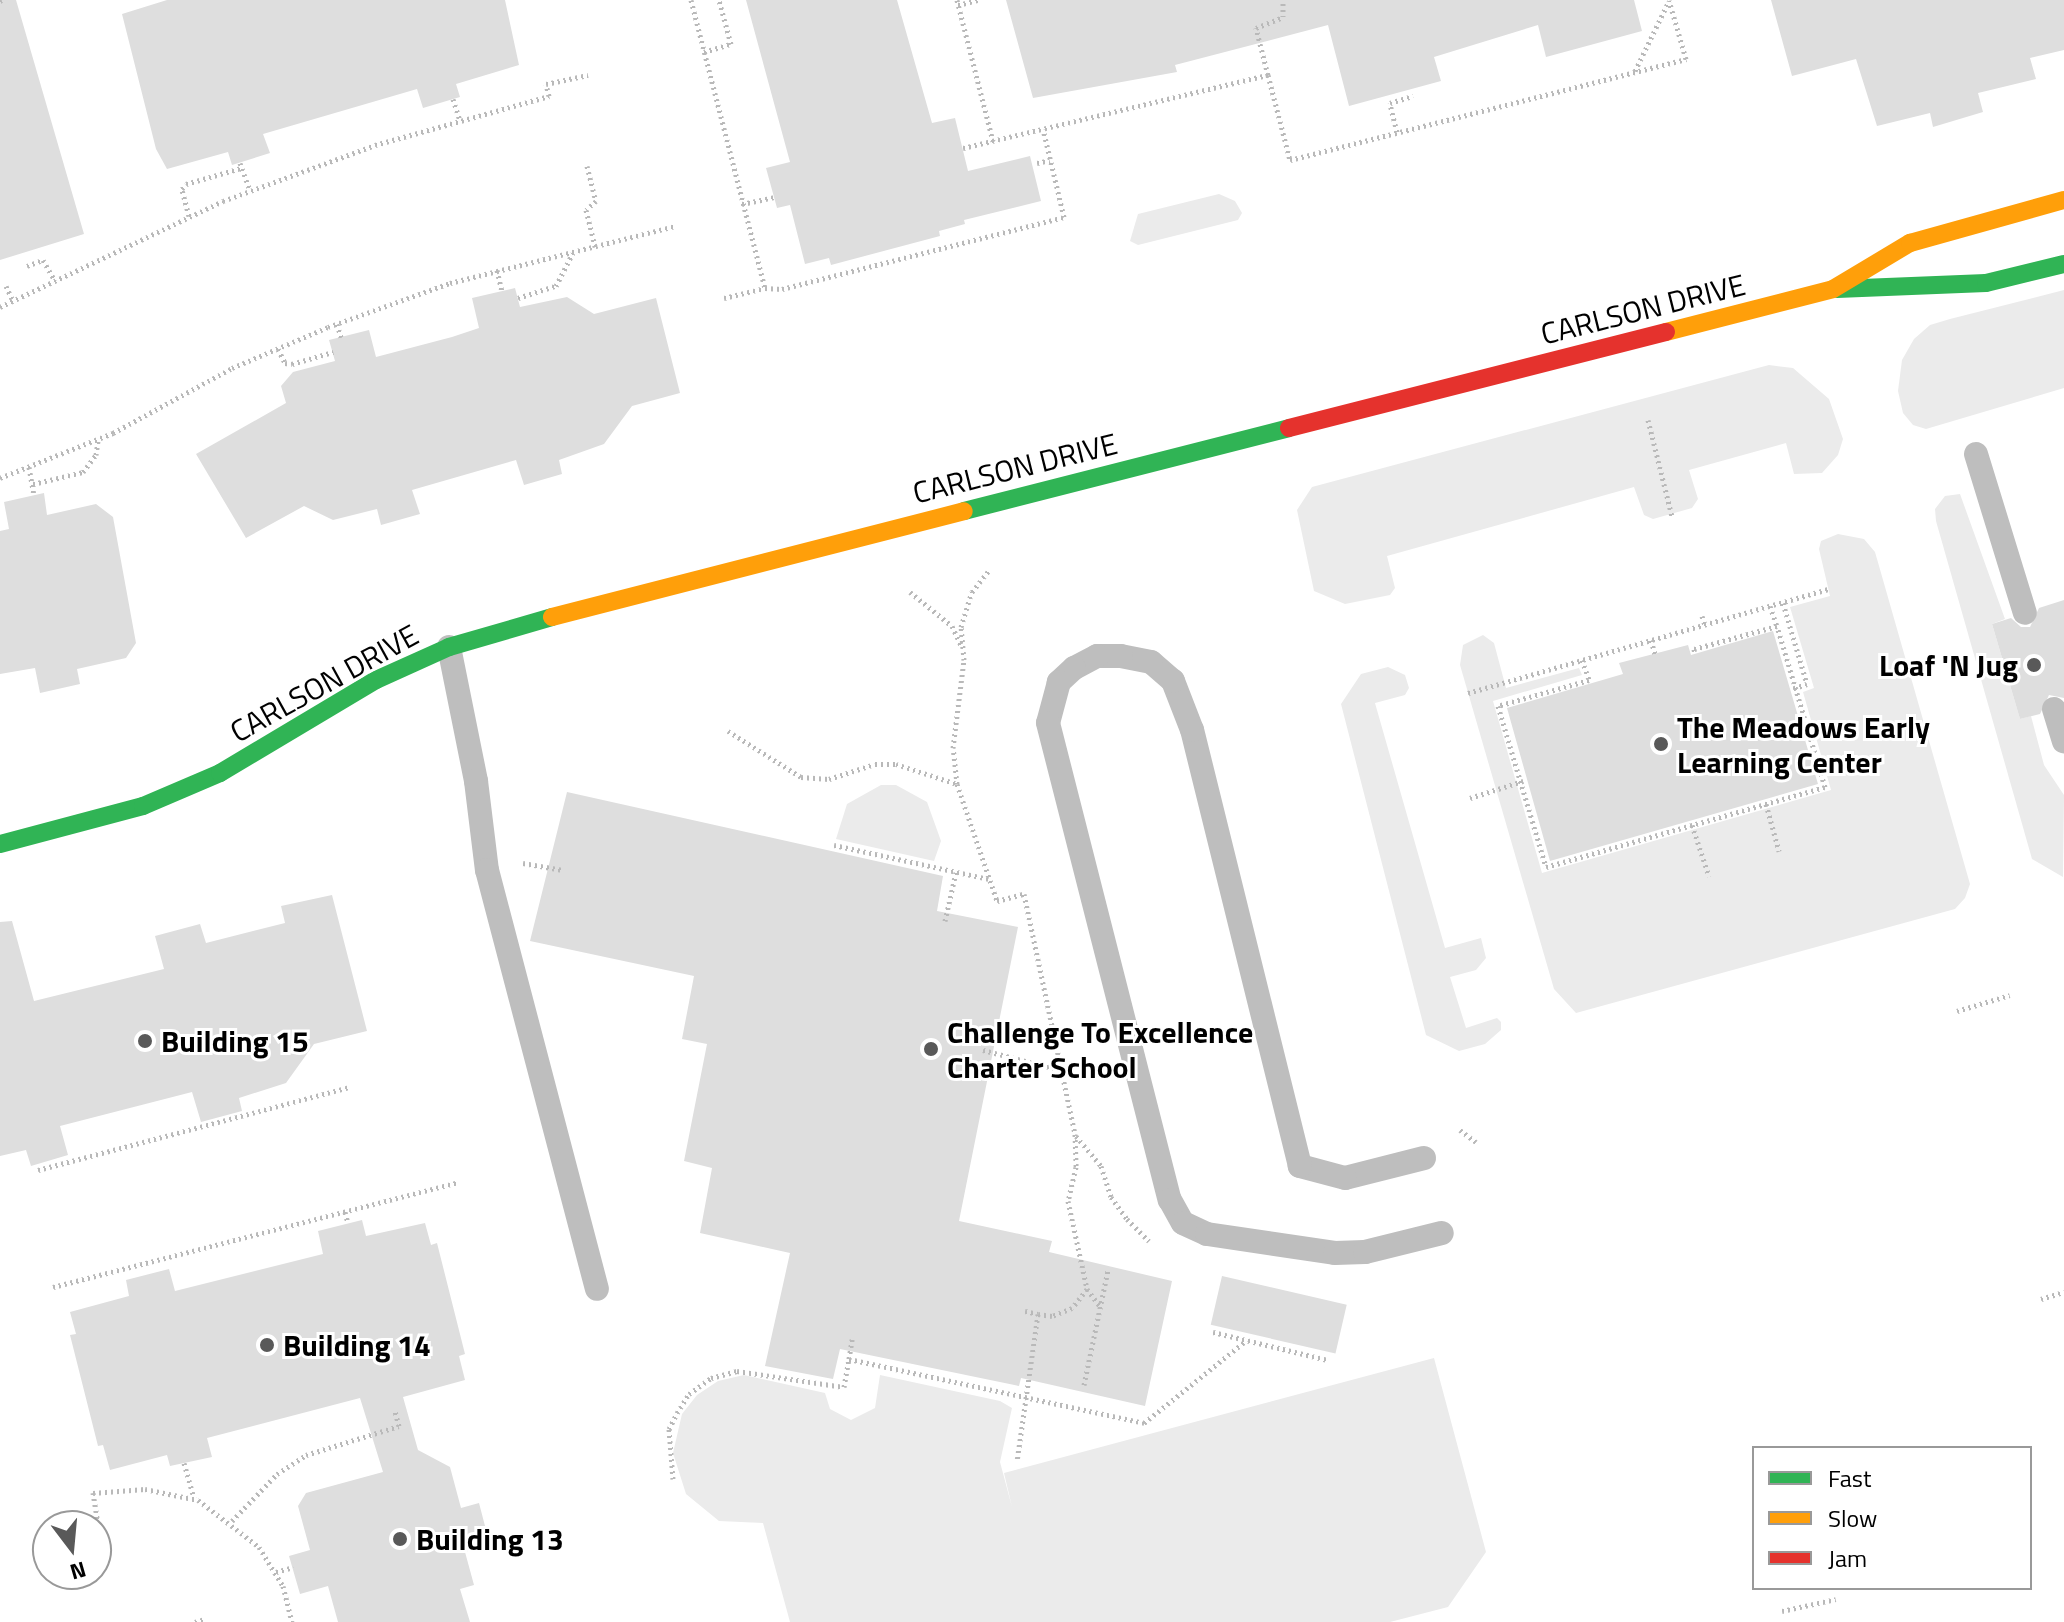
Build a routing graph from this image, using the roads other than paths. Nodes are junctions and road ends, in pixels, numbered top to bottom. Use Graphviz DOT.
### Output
graph roads {
  1 [pos="2064,200"];
  2 [pos="2064,264"];
  3 [pos="1833,289"];
  4 [pos="1976,454"];
  5 [pos="2025,613"];
  6 [pos="449,647"];
  7 [pos="2054,709"];
  8 [pos="2064,741"];
  9 [pos="0,844"];
  10 [pos="1424,1158"];
  11 [pos="1442,1233"];
  12 [pos="597,1289"];
  1 -- 3 [label="street, CARLSON DRIVE"];
  2 -- 3 [label="street"];
  3 -- 6 [label="street, CARLSON DRIVE"];
  4 -- 5 [label="lane"];
  6 -- 9 [label="street, CARLSON DRIVE"];
  6 -- 12 [label="lane"];
  7 -- 8 [label="lane"];
  10 -- 11 [label="lane"];
}
